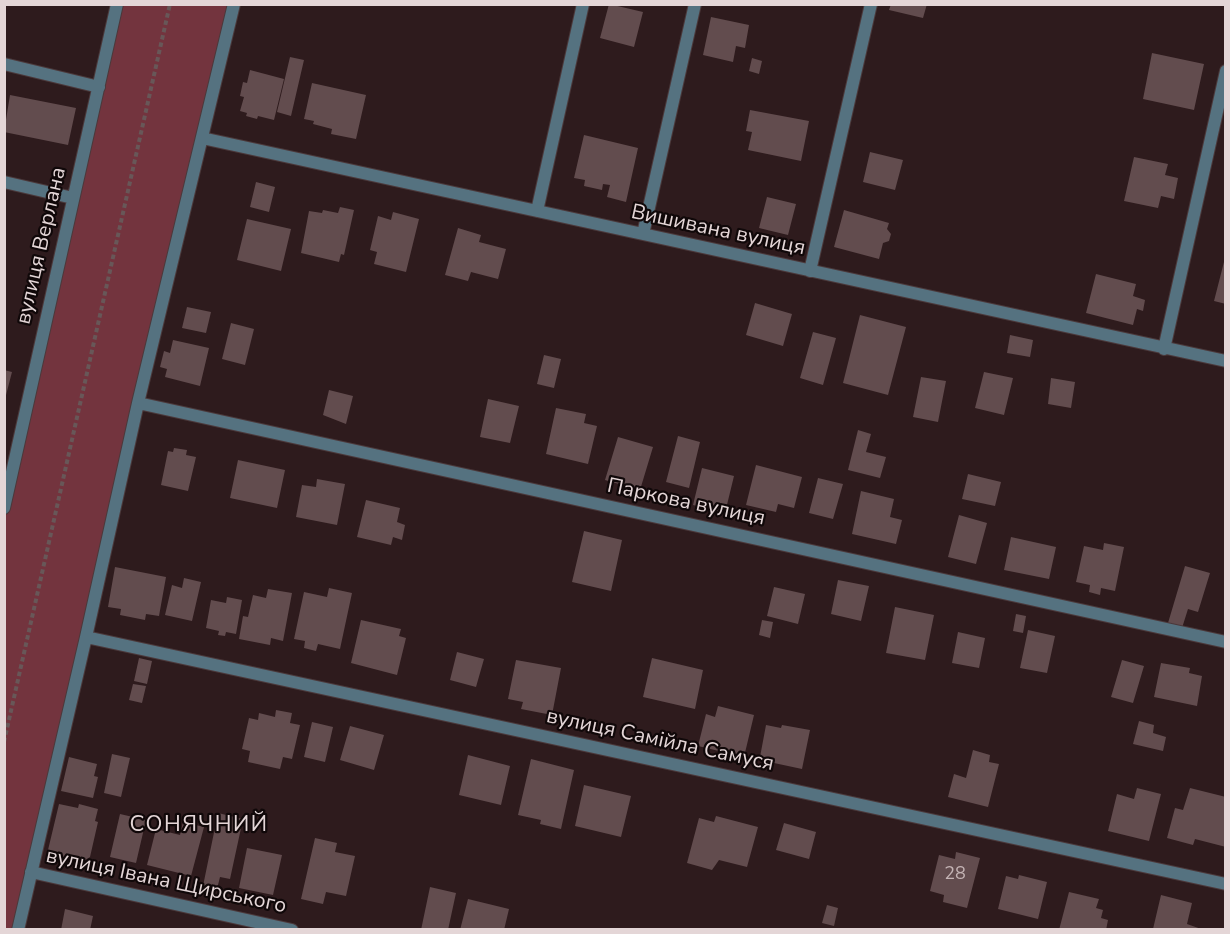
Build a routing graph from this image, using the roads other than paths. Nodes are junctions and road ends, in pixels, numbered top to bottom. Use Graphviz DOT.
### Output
graph roads {
  1 [pos="117,4"];
  2 [pos="234,4"];
  3 [pos="584,4"];
  4 [pos="695,4"];
  5 [pos="871,4"];
  6 [pos="4,64"];
  7 [pos="1226,71"];
  8 [pos="99,87"];
  9 [pos="202,138"];
  10 [pos="4,182"];
  11 [pos="73,198"];
  12 [pos="537,210"];
  13 [pos="643,234"];
  14 [pos="810,271"];
  15 [pos="1164,349"];
  16 [pos="1226,361"];
  17 [pos="138,403"];
  18 [pos="11,447"];
  19 [pos="4,508"];
  20 [pos="86,637"];
  21 [pos="1226,642"];
  22 [pos="31,872"];
  23 [pos="1226,884"];
  24 [pos="18,930"];
  25 [pos="292,930"];
  1 -- 8 [label="street, вулиця Верлана"];
  2 -- 9 [label="street"];
  3 -- 12 [label="street"];
  4 -- 13 [label="street"];
  5 -- 14 [label="street"];
  6 -- 8 [label="street"];
  7 -- 15 [label="street"];
  8 -- 11 [label="street, вулиця Верлана"];
  9 -- 12 [label="street, Вишивана вулиця"];
  9 -- 17 [label="street"];
  10 -- 11 [label="street"];
  11 -- 18 [label="street, вулиця Верлана"];
  12 -- 13 [label="street, Вишивана вулиця"];
  13 -- 14 [label="street, Вишивана вулиця"];
  14 -- 15 [label="street, Вишивана вулиця"];
  15 -- 16 [label="street, Вишивана вулиця"];
  17 -- 20 [label="street"];
  17 -- 21 [label="street, Паркова вулиця"];
  18 -- 19 [label="street, вулиця Верлана"];
  20 -- 22 [label="street"];
  20 -- 23 [label="street, вулиця Самійла Самуся"];
  22 -- 24 [label="street"];
  22 -- 25 [label="street, вулиця Івана Щирського"];
}
